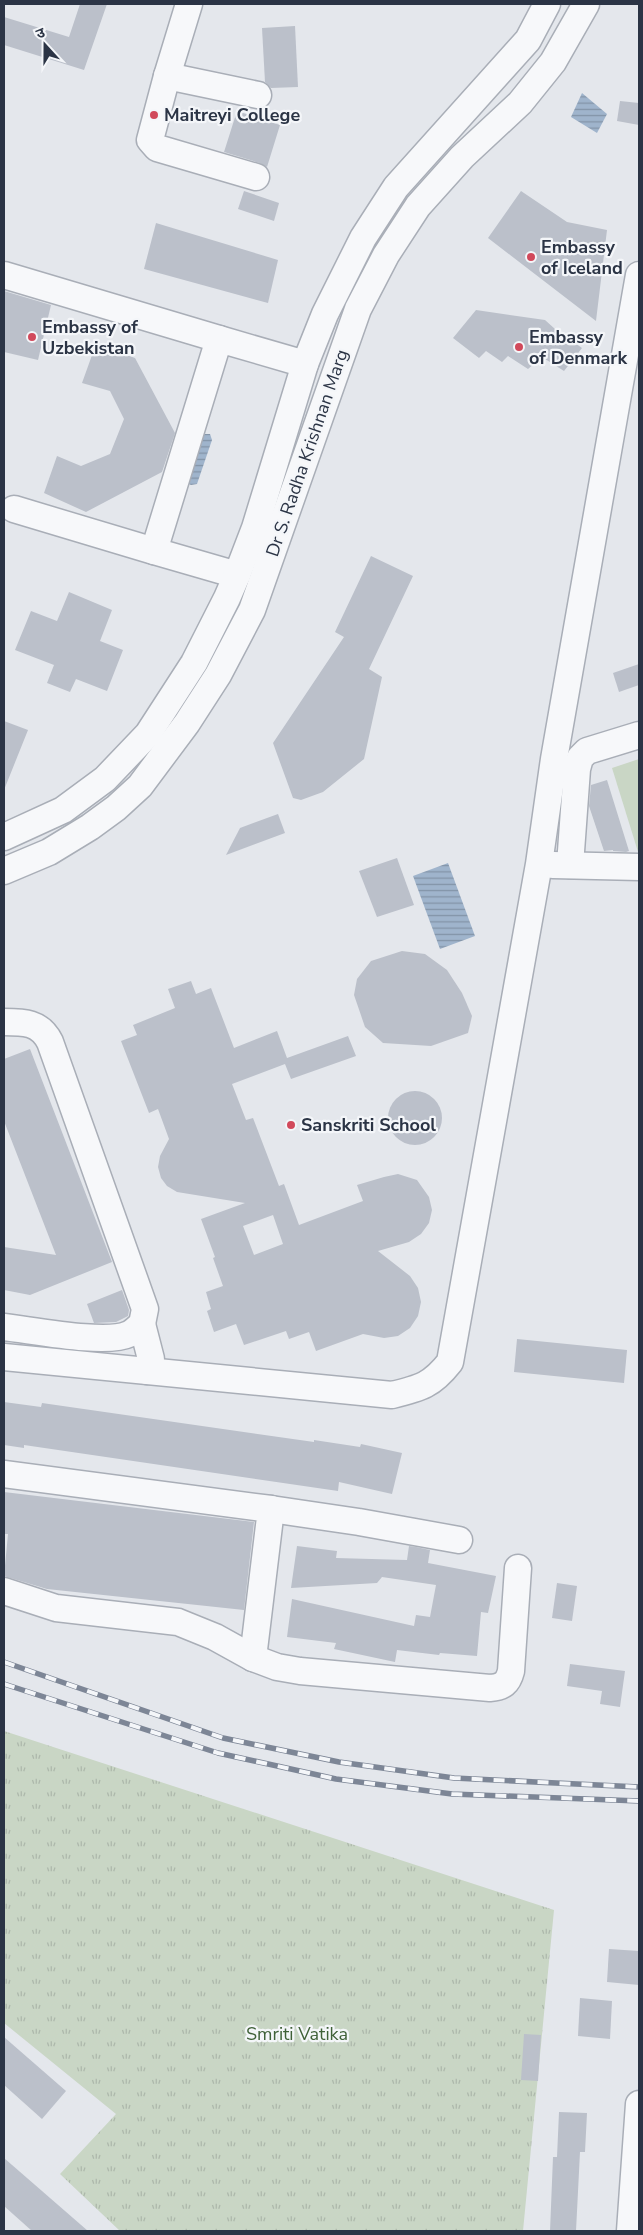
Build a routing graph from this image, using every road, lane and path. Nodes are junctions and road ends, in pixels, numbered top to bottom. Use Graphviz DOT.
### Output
graph roads {
  1 [pos="190,4"];
  2 [pos="547,4"];
  3 [pos="586,4"];
  4 [pos="167,76"];
  5 [pos="258,95"];
  6 [pos="256,177"];
  7 [pos="4,275"];
  8 [pos="639,275"];
  9 [pos="218,338"];
  10 [pos="305,364"];
  11 [pos="14,509"];
  12 [pos="154,551"];
  13 [pos="232,587"];
  14 [pos="252,610"];
  15 [pos="639,735"];
  16 [pos="75,802"];
  17 [pos="90,827"];
  18 [pos="4,837"];
  19 [pos="539,864"];
  20 [pos="570,865"];
  21 [pos="639,867"];
  22 [pos="4,871"];
  23 [pos="4,1022"];
  24 [pos="142,1324"];
  25 [pos="4,1326"];
  26 [pos="4,1357"];
  27 [pos="147,1371"];
  28 [pos="4,1474"];
  29 [pos="270,1509"];
  30 [pos="460,1540"];
  31 [pos="518,1568"];
  32 [pos="4,1591"];
  33 [pos="253,1658"];
  34 [pos="639,2108"];
  35 [pos="630,2231"];
  1 -- 4 [label="street"];
  2 -- 10 [label="street, Dr S. Radha Krishnan Marg"];
  3 -- 14 [label="street, Dr S. Radha Krishnan Marg"];
  4 -- 5 [label="street"];
  4 -- 6 [label="street"];
  7 -- 9 [label="street"];
  8 -- 19 [label="street"];
  9 -- 10 [label="street"];
  9 -- 12 [label="street"];
  10 -- 13 [label="street, Dr S. Radha Krishnan Marg"];
  11 -- 12 [label="street"];
  12 -- 13 [label="street"];
  13 -- 14 [label="street"];
  13 -- 16 [label="street, Dr S. Radha Krishnan Marg"];
  14 -- 17 [label="street, Dr S. Radha Krishnan Marg"];
  15 -- 20 [label="street"];
  16 -- 17 [label="street"];
  16 -- 18 [label="street, Dr S. Radha Krishnan Marg"];
  17 -- 22 [label="street, Dr S. Radha Krishnan Marg"];
  19 -- 20 [label="street"];
  19 -- 27 [label="street"];
  20 -- 21 [label="street"];
  23 -- 24 [label="street"];
  24 -- 25 [label="street"];
  24 -- 27 [label="street"];
  26 -- 27 [label="street"];
  28 -- 29 [label="street"];
  29 -- 30 [label="street"];
  29 -- 33 [label="street"];
  31 -- 33 [label="street"];
  32 -- 33 [label="street"];
  34 -- 35 [label="street"];
}
